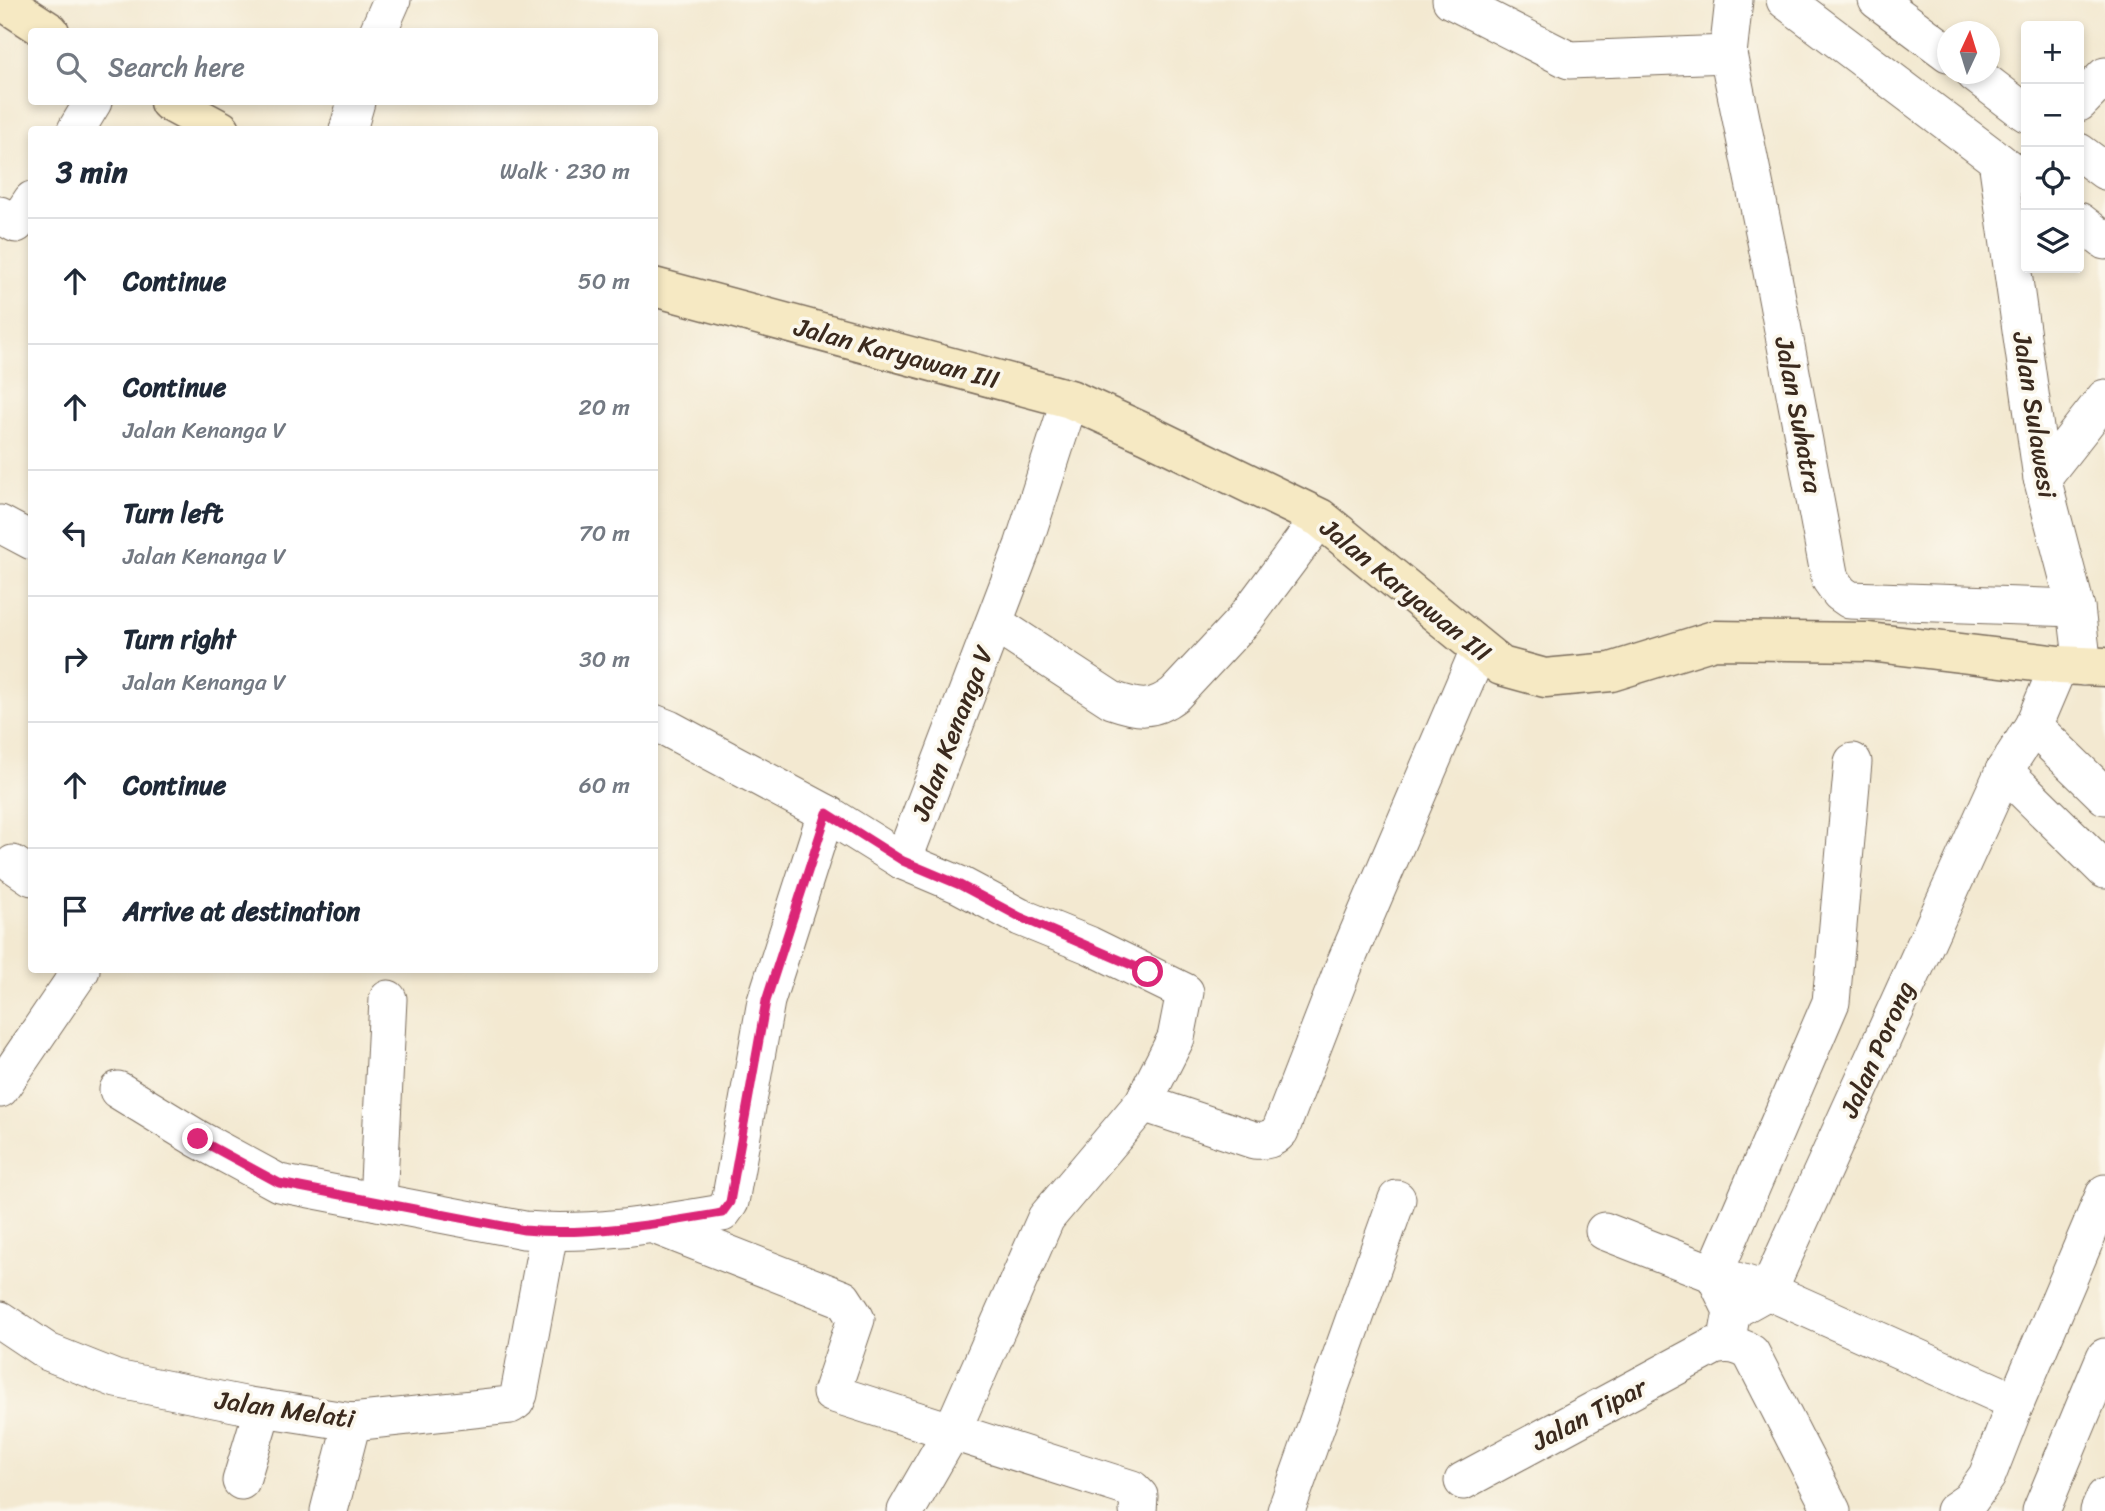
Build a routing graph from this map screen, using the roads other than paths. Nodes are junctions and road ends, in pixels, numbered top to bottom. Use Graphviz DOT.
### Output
graph roads {
  1 [pos="1,0"];
  2 [pos="392,0"];
  3 [pos="1451,0"];
  4 [pos="1734,0"];
  5 [pos="1785,0"];
  6 [pos="1877,0"];
  7 [pos="44,28"];
  8 [pos="380,28"];
  9 [pos="1937,45"];
  10 [pos="1728,54"];
  11 [pos="2105,76"];
  12 [pos="1988,84"];
  13 [pos="2084,98"];
  14 [pos="91,105"];
  15 [pos="175,105"];
  16 [pos="355,105"];
  17 [pos="2021,109"];
  18 [pos="78,126"];
  19 [pos="214,126"];
  20 [pos="349,126"];
  21 [pos="2084,156"];
  22 [pos="1997,160"];
  23 [pos="2105,171"];
  24 [pos="2021,178"];
  25 [pos="28,206"];
  26 [pos="0,215"];
  27 [pos="2084,225"];
  28 [pos="2105,241"];
  29 [pos="658,288"];
  30 [pos="2105,398"];
  31 [pos="1070,400"];
  32 [pos="2042,478"];
  33 [pos="1320,518"];
  34 [pos="0,524"];
  35 [pos="28,539"];
  36 [pos="2076,608"];
  37 [pos="994,623"];
  38 [pos="1479,650"];
  39 [pos="2082,667"];
  40 [pos="658,725"];
  41 [pos="2033,726"];
  42 [pos="1853,762"];
  43 [pos="2004,771"];
  44 [pos="2105,796"];
  45 [pos="827,813"];
  46 [pos="903,861"];
  47 [pos="2105,870"];
  48 [pos="78,973"];
  49 [pos="387,999"];
  50 [pos="0,1089"];
  51 [pos="118,1090"];
  52 [pos="1143,1103"];
  53 [pos="2105,1193"];
  54 [pos="1397,1199"];
  55 [pos="378,1202"];
  56 [pos="652,1225"];
  57 [pos="1604,1231"];
  58 [pos="550,1233"];
  59 [pos="1713,1274"];
  60 [pos="1768,1291"];
  61 [pos="0,1320"];
  62 [pos="1724,1334"];
  63 [pos="2105,1357"];
  64 [pos="2016,1402"];
  65 [pos="262,1408"];
  66 [pos="352,1422"];
  67 [pos="952,1431"];
  68 [pos="241,1481"];
  69 [pos="1463,1481"];
  70 [pos="2105,1497"];
  71 [pos="329,1511"];
  72 [pos="906,1511"];
  73 [pos="1138,1511"];
  74 [pos="1286,1511"];
  75 [pos="1832,1511"];
  76 [pos="1954,1511"];
  77 [pos="2041,1511"];
  78 [pos="2099,1511"];
  1 -- 7 [label="street"];
  2 -- 8 [label="street"];
  3 -- 10 [label="street"];
  4 -- 10 [label="street, Jalan Suhatra"];
  5 -- 22 [label="street"];
  6 -- 9 [label="street"];
  10 -- 36 [label="street, Jalan Suhatra"];
  11 -- 13 [label="street"];
  12 -- 17 [label="street"];
  14 -- 18 [label="street"];
  15 -- 19 [label="street"];
  16 -- 20 [label="street"];
  21 -- 23 [label="street"];
  22 -- 24 [label="street"];
  22 -- 32 [label="street, Jalan Sulawesi"];
  25 -- 26 [label="street"];
  27 -- 28 [label="street"];
  29 -- 31 [label="street, Jalan Karyawan III"];
  30 -- 32 [label="street"];
  31 -- 33 [label="street, Jalan Karyawan III"];
  31 -- 37 [label="street, Jalan Kenanga V"];
  32 -- 36 [label="street, Jalan Sulawesi"];
  33 -- 37 [label="street"];
  33 -- 38 [label="street, Jalan Karyawan III"];
  34 -- 35 [label="street"];
  36 -- 39 [label="street, Jalan Sulawesi"];
  37 -- 46 [label="street, Jalan Kenanga V"];
  38 -- 39 [label="street, Jalan Karyawan III"];
  38 -- 52 [label="street"];
  39 -- 41 [label="street, Jalan Porong"];
  40 -- 45 [label="street"];
  41 -- 43 [label="street, Jalan Porong"];
  41 -- 44 [label="street"];
  42 -- 59 [label="street"];
  43 -- 47 [label="street"];
  43 -- 60 [label="street, Jalan Porong"];
  45 -- 46 [label="street"];
  45 -- 56 [label="street"];
  46 -- 52 [label="street"];
  48 -- 50 [label="street"];
  49 -- 55 [label="street"];
  51 -- 55 [label="street"];
  52 -- 67 [label="street"];
  53 -- 64 [label="street"];
  54 -- 74 [label="street"];
  55 -- 58 [label="street"];
  56 -- 58 [label="street"];
  56 -- 67 [label="street"];
  57 -- 59 [label="street"];
  58 -- 66 [label="street, Jalan Melati"];
  59 -- 60 [label="street"];
  59 -- 62 [label="street"];
  60 -- 62 [label="street"];
  60 -- 64 [label="street"];
  61 -- 65 [label="street, Jalan Melati"];
  62 -- 69 [label="street, Jalan Tipar"];
  62 -- 75 [label="street"];
  63 -- 77 [label="street"];
  64 -- 76 [label="street"];
  65 -- 66 [label="street, Jalan Melati"];
  65 -- 68 [label="street"];
  66 -- 71 [label="street"];
  67 -- 72 [label="street"];
  67 -- 73 [label="street"];
  70 -- 78 [label="street"];
}
